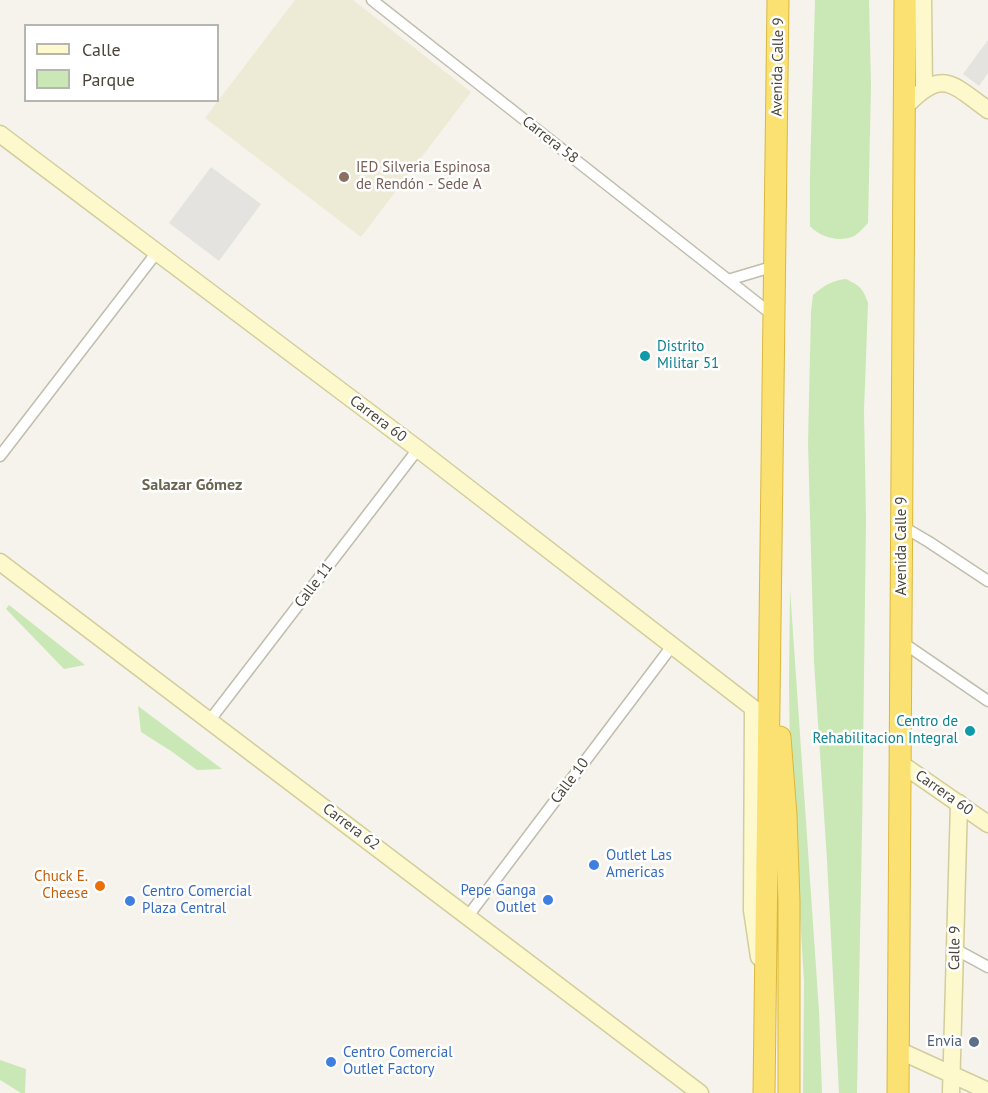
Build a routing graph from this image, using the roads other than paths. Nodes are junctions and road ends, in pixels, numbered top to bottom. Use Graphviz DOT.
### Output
graph roads {
  1 [pos="372,0"];
  2 [pos="778,0"];
  3 [pos="905,0"];
  4 [pos="923,0"];
  5 [pos="924,89"];
  6 [pos="905,107"];
  7 [pos="988,110"];
  8 [pos="0,134"];
  9 [pos="157,252"];
  10 [pos="775,266"];
  11 [pos="728,280"];
  12 [pos="774,316"];
  13 [pos="418,449"];
  14 [pos="0,456"];
  15 [pos="902,526"];
  16 [pos="0,562"];
  17 [pos="988,581"];
  18 [pos="770,621"];
  19 [pos="901,642"];
  20 [pos="672,646"];
  21 [pos="988,701"];
  22 [pos="753,708"];
  23 [pos="210,720"];
  24 [pos="900,763"];
  25 [pos="958,803"];
  26 [pos="988,824"];
  27 [pos="468,916"];
  28 [pos="955,949"];
  29 [pos="988,967"];
  30 [pos="765,999"];
  31 [pos="898,1050"];
  32 [pos="952,1074"];
  33 [pos="988,1091"];
  34 [pos="700,1093"];
  35 [pos="764,1093"];
  36 [pos="789,1093"];
  37 [pos="898,1093"];
  38 [pos="951,1093"];
  1 -- 11 [label="street, Carrera 58"];
  2 -- 10 [label="highway, Avenida Calle 9"];
  3 -- 6 [label="highway, Avenida Calle 9"];
  4 -- 5 [label="street"];
  5 -- 6 [label="street"];
  5 -- 7 [label="street"];
  6 -- 15 [label="highway, Avenida Calle 9"];
  8 -- 9 [label="street, Carrera 60"];
  9 -- 13 [label="street, Carrera 60"];
  9 -- 14 [label="street"];
  10 -- 11 [label="street"];
  10 -- 12 [label="highway, Avenida Calle 9"];
  11 -- 12 [label="street, Carrera 58"];
  12 -- 18 [label="highway, Avenida Calle 9"];
  13 -- 20 [label="street, Carrera 60"];
  13 -- 23 [label="street, Calle 11"];
  15 -- 17 [label="street"];
  15 -- 19 [label="highway, Avenida Calle 9"];
  16 -- 23 [label="street, Carrera 62"];
  18 -- 22 [label="highway"];
  18 -- 30 [label="highway, Avenida Calle 9"];
  18 -- 36 [label="highway"];
  19 -- 21 [label="street"];
  19 -- 24 [label="highway, Avenida Calle 9"];
  20 -- 22 [label="street, Carrera 60"];
  20 -- 27 [label="street, Calle 10"];
  22 -- 30 [label="street, Avenida Calle 9"];
  23 -- 27 [label="street, Carrera 62"];
  24 -- 25 [label="street, Carrera 60"];
  24 -- 31 [label="highway, Avenida Calle 9"];
  25 -- 26 [label="street, Carrera 60"];
  25 -- 28 [label="street, Calle 9"];
  27 -- 34 [label="street, Carrera 62"];
  28 -- 29 [label="street"];
  28 -- 32 [label="street, Calle 9"];
  30 -- 35 [label="highway, Avenida Calle 9"];
  31 -- 32 [label="street"];
  31 -- 37 [label="highway, Avenida Calle 9"];
  32 -- 33 [label="street"];
  32 -- 38 [label="street, Calle 9"];
}
